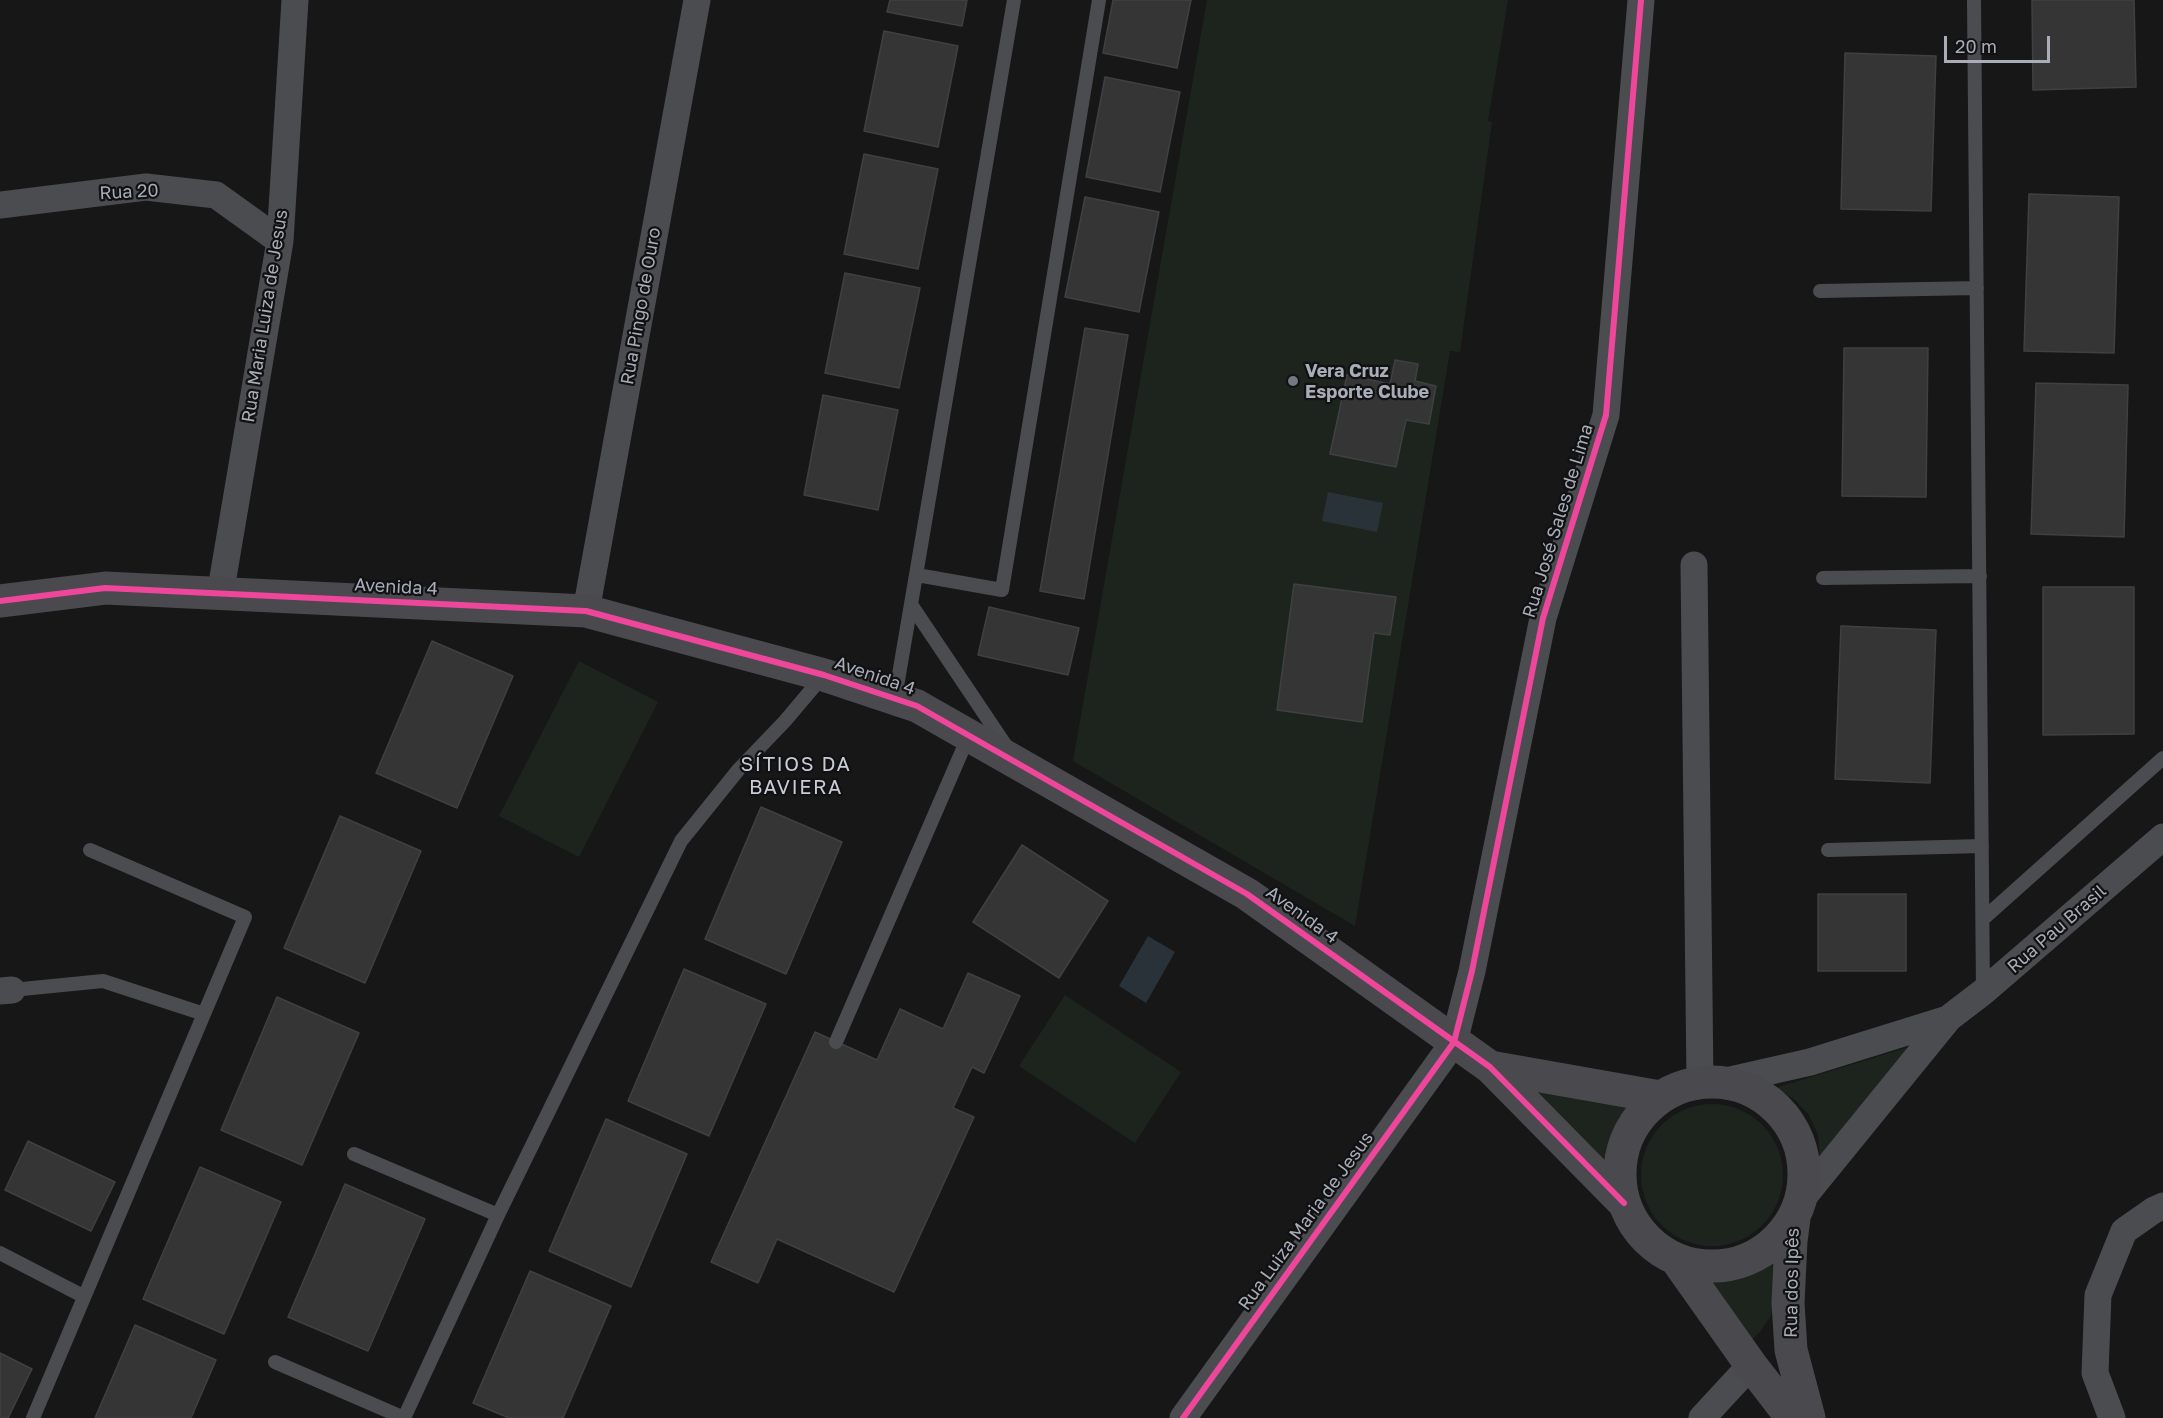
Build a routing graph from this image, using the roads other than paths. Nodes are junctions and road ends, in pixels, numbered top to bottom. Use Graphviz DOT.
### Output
graph roads {
  1 [pos="295,0"];
  2 [pos="697,0"];
  3 [pos="1014,0"];
  4 [pos="1099,0"];
  5 [pos="1641,0"];
  6 [pos="1974,0"];
  7 [pos="0,206"];
  8 [pos="280,241"];
  9 [pos="1977,288"];
  10 [pos="1820,291"];
  11 [pos="1694,565"];
  12 [pos="917,575"];
  13 [pos="1980,576"];
  14 [pos="1823,578"];
  15 [pos="220,595"];
  16 [pos="0,601"];
  17 [pos="912,606"];
  18 [pos="586,611"];
  19 [pos="824,675"];
  20 [pos="896,698"];
  21 [pos="969,735"];
  22 [pos="2163,758"];
  23 [pos="1015,760"];
  24 [pos="2163,837"];
  25 [pos="1982,846"];
  26 [pos="90,850"];
  27 [pos="1828,850"];
  28 [pos="1983,919"];
  29 [pos="6,991"];
  30 [pos="1983,992"];
  31 [pos="204,1014"];
  32 [pos="1949,1018"];
  33 [pos="836,1042"];
  34 [pos="1454,1042"];
  35 [pos="1490,1066"];
  36 [pos="1711,1082"];
  37 [pos="1660,1098"];
  38 [pos="354,1154"];
  39 [pos="1624,1203"];
  40 [pos="2163,1206"];
  41 [pos="1797,1209"];
  42 [pos="498,1215"];
  43 [pos="0,1253"];
  44 [pos="1676,1259"];
  45 [pos="83,1296"];
  46 [pos="1788,1303"];
  47 [pos="275,1362"];
  48 [pos="1751,1365"];
  49 [pos="33,1418"];
  50 [pos="404,1418"];
  51 [pos="1183,1418"];
  52 [pos="1702,1418"];
  53 [pos="1792,1418"];
  54 [pos="1809,1418"];
  55 [pos="2112,1418"];
  1 -- 8 [label="street, Rua Maria Luiza de Jesus"];
  2 -- 18 [label="street, Rua Pingo de Ouro"];
  3 -- 12 [label="lane"];
  4 -- 12 [label="lane"];
  5 -- 34 [label="street, Rua José Sales de Lima"];
  6 -- 9 [label="lane"];
  7 -- 8 [label="street, Rua 20"];
  8 -- 15 [label="street, Rua Maria Luiza de Jesus"];
  9 -- 10 [label="lane"];
  9 -- 13 [label="lane"];
  11 -- 36 [label="street"];
  12 -- 17 [label="lane"];
  13 -- 14 [label="lane"];
  13 -- 25 [label="lane"];
  15 -- 16 [label="street, Avenida 4"];
  15 -- 18 [label="street, Avenida 4"];
  17 -- 20 [label="lane"];
  17 -- 23 [label="lane"];
  18 -- 19 [label="street, Avenida 4"];
  19 -- 20 [label="street, Avenida 4"];
  19 -- 42 [label="lane"];
  20 -- 21 [label="street, Avenida 4"];
  21 -- 23 [label="street, Avenida 4"];
  21 -- 33 [label="lane"];
  22 -- 28 [label="lane"];
  23 -- 34 [label="street, Avenida 4"];
  24 -- 30 [label="street, Rua Pau Brasil"];
  25 -- 27 [label="lane"];
  25 -- 28 [label="lane"];
  26 -- 31 [label="lane"];
  28 -- 30 [label="lane"];
  29 -- 31 [label="lane"];
  30 -- 32 [label="street, Rua Pau Brasil"];
  31 -- 45 [label="lane"];
  32 -- 36 [label="street, Rua Pau Brasil"];
  32 -- 41 [label="street, Rua Pau Brasil"];
  34 -- 35 [label="street, Avenida 4"];
  34 -- 51 [label="street, Rua Luiza Maria de Jesus"];
  35 -- 37 [label="street, Avenida 4"];
  35 -- 39 [label="street, Avenida 4"];
  36 -- 37 [label="street"];
  36 -- 41 [label="street"];
  37 -- 39 [label="street"];
  38 -- 42 [label="lane"];
  39 -- 44 [label="street"];
  40 -- 55 [label="street"];
  41 -- 44 [label="street"];
  41 -- 46 [label="street, Rua dos Ipês"];
  42 -- 50 [label="lane"];
  43 -- 45 [label="lane"];
  44 -- 48 [label="street"];
  45 -- 49 [label="lane"];
  46 -- 48 [label="street"];
  46 -- 54 [label="street, Rua dos Ipês"];
  47 -- 50 [label="lane"];
  48 -- 52 [label="street"];
  48 -- 53 [label="street"];
}
